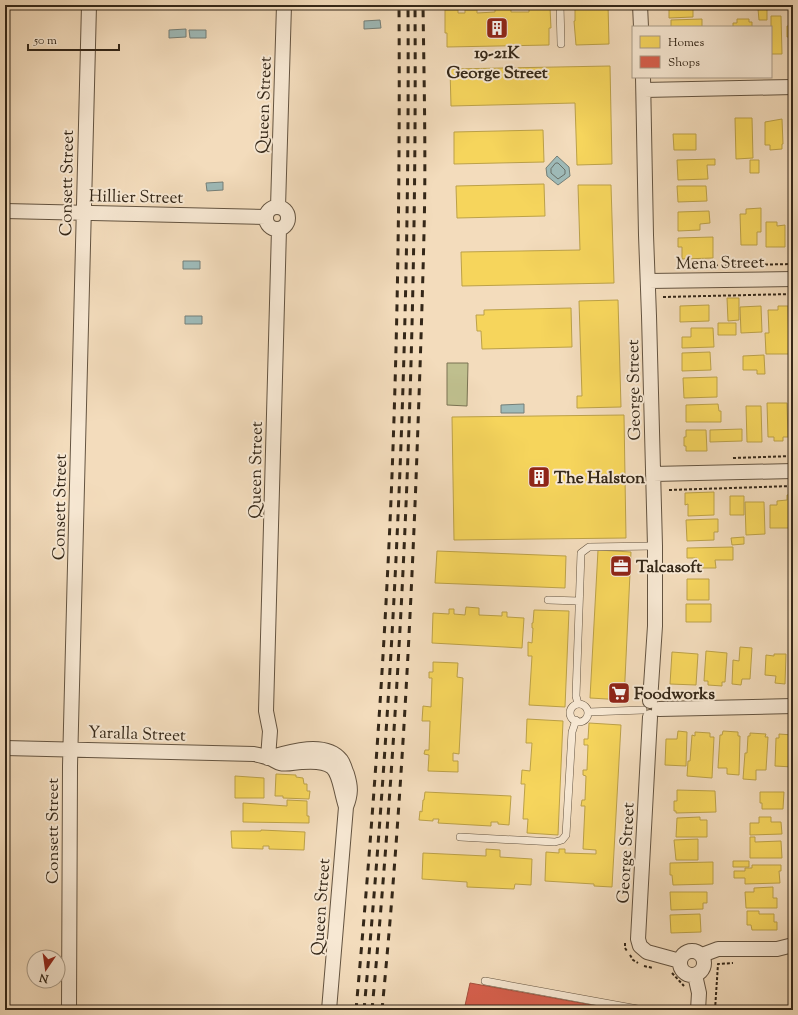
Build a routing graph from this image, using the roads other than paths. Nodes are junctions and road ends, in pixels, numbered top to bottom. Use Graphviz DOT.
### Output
graph roads {
  1 [pos="89,5"];
  2 [pos="284,5"];
  3 [pos="560,5"];
  4 [pos="640,5"];
  5 [pos="641,26"];
  6 [pos="561,44"];
  7 [pos="643,84"];
  8 [pos="793,87"];
  9 [pos="278,207"];
  10 [pos="5,211"];
  11 [pos="84,213"];
  12 [pos="266,217"];
  13 [pos="279,229"];
  14 [pos="793,279"];
  15 [pos="648,282"];
  16 [pos="793,471"];
  17 [pos="653,474"];
  18 [pos="655,546"];
  19 [pos="548,600"];
  20 [pos="579,601"];
  21 [pos="578,704"];
  22 [pos="793,706"];
  23 [pos="651,709"];
  24 [pos="588,712"];
  25 [pos="576,720"];
  26 [pos="5,748"];
  27 [pos="71,749"];
  28 [pos="268,758"];
  29 [pos="460,837"];
  30 [pos="793,945"];
  31 [pos="702,956"];
  32 [pos="680,961"];
  33 [pos="695,975"];
  34 [pos="485,981"];
  35 [pos="69,1010"];
  36 [pos="329,1010"];
  37 [pos="643,1010"];
  38 [pos="698,1010"];
  1 -- 11 [label="street, Consett Street"];
  2 -- 9 [label="street, Queen Street"];
  3 -- 6 [label="lane"];
  4 -- 5 [label="street"];
  7 -- 8 [label="street"];
  7 -- 15 [label="street, George Street"];
  9 -- 12 [label="street"];
  9 -- 13 [label="street"];
  10 -- 11 [label="street, Hillier Street"];
  11 -- 12 [label="street, Hillier Street"];
  11 -- 27 [label="street, Consett Street"];
  12 -- 13 [label="street"];
  13 -- 28 [label="street, Queen Street"];
  14 -- 15 [label="street, Mena Street"];
  15 -- 17 [label="street, George Street"];
  16 -- 17 [label="street"];
  17 -- 18 [label="street, George Street"];
  18 -- 20 [label="lane"];
  18 -- 23 [label="street, George Street"];
  19 -- 20 [label="lane"];
  20 -- 21 [label="lane"];
  21 -- 24 [label="lane"];
  21 -- 25 [label="lane"];
  22 -- 23 [label="street"];
  23 -- 24 [label="lane"];
  23 -- 32 [label="street, George Street"];
  24 -- 25 [label="lane"];
  25 -- 29 [label="lane"];
  26 -- 27 [label="street, Yaralla Street"];
  27 -- 28 [label="street, Yaralla Street"];
  27 -- 35 [label="street, Consett Street"];
  28 -- 36 [label="street, Queen Street"];
  30 -- 31 [label="street"];
  31 -- 32 [label="street"];
  31 -- 33 [label="street"];
  32 -- 33 [label="street"];
  33 -- 38 [label="street"];
  34 -- 37 [label="lane"];
}
